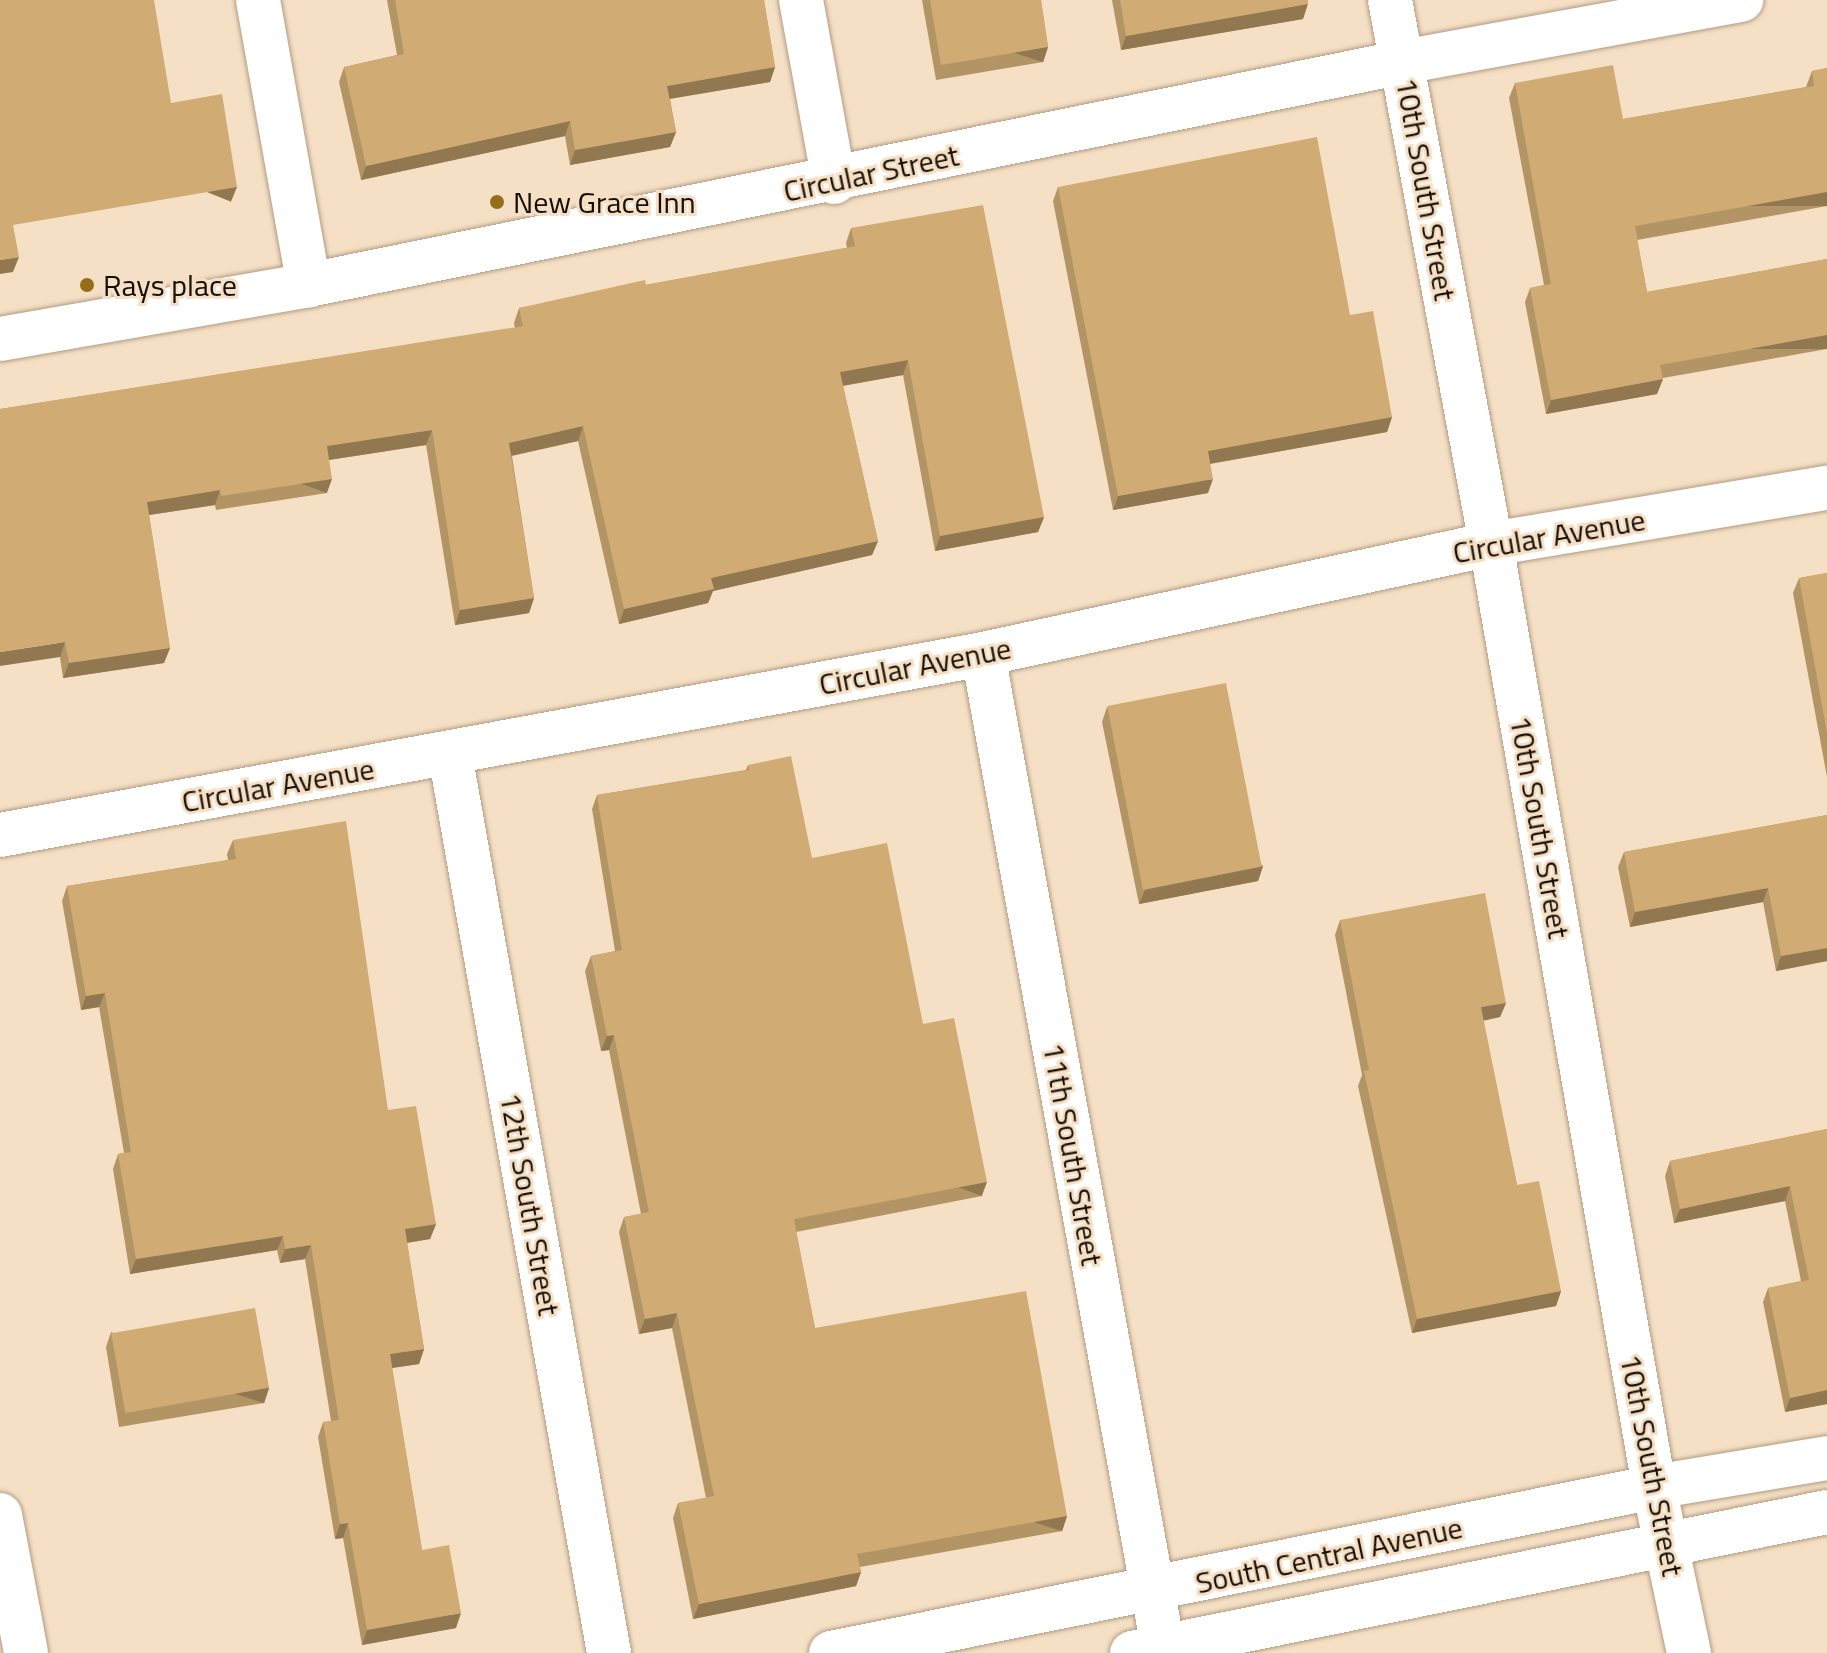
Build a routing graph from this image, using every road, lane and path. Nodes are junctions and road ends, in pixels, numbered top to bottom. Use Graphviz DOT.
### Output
graph roads {
  1 [pos="258,0"];
  2 [pos="801,0"];
  3 [pos="1390,0"];
  4 [pos="1741,0"];
  5 [pos="1403,62"];
  6 [pos="834,182"];
  7 [pos="309,285"];
  8 [pos="0,339"];
  9 [pos="1827,488"];
  10 [pos="1491,544"];
  11 [pos="983,654"];
  12 [pos="450,754"];
  13 [pos="0,835"];
  14 [pos="1827,1458"];
  15 [pos="1654,1487"];
  16 [pos="1827,1512"];
  17 [pos="0,1515"];
  18 [pos="1665,1544"];
  19 [pos="1153,1592"];
  20 [pos="1153,1651"];
  21 [pos="26,1653"];
  22 [pos="609,1653"];
  23 [pos="831,1653"];
  24 [pos="1689,1653"];
  1 -- 7 [label="street"];
  2 -- 6 [label="street"];
  3 -- 5 [label="street, 10th South Street"];
  4 -- 5 [label="street, Circular Street"];
  5 -- 6 [label="street, Circular Street"];
  5 -- 10 [label="street, 10th South Street"];
  6 -- 7 [label="street, Circular Street"];
  7 -- 8 [label="street, Circular Street"];
  9 -- 10 [label="street, Circular Avenue"];
  10 -- 11 [label="street, Circular Avenue"];
  10 -- 15 [label="street, 10th South Street"];
  11 -- 12 [label="street, Circular Avenue"];
  11 -- 19 [label="street, 11th South Street"];
  12 -- 13 [label="street, Circular Avenue"];
  12 -- 22 [label="street, 12th South Street"];
  14 -- 15 [label="street, South Central Avenue"];
  15 -- 18 [label="street, 10th South Street"];
  15 -- 19 [label="street, South Central Avenue"];
  16 -- 18 [label="street"];
  17 -- 21 [label="street"];
  18 -- 20 [label="street"];
  18 -- 24 [label="street, 10th South Street"];
  19 -- 20 [label="street, 11th South Street"];
  19 -- 23 [label="street, South Central Avenue"];
}
